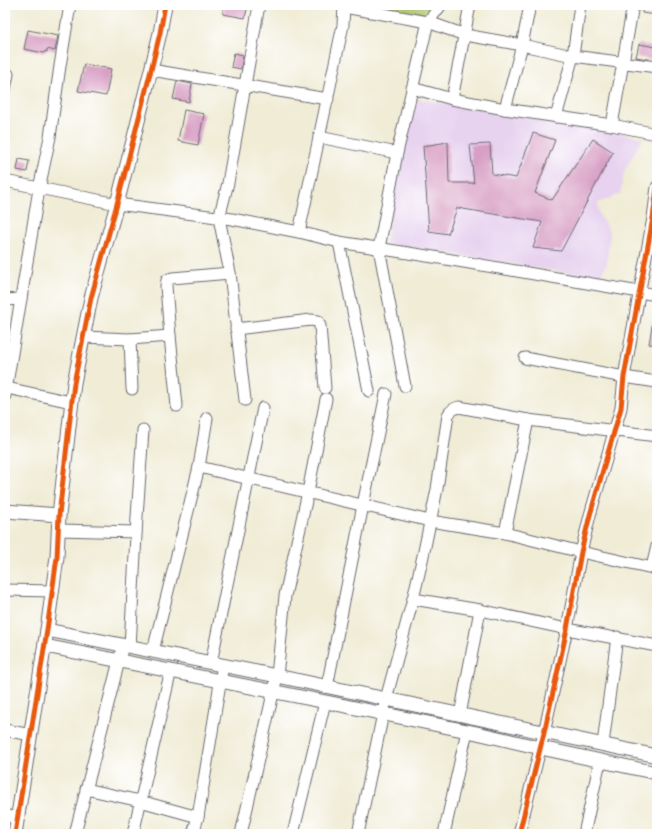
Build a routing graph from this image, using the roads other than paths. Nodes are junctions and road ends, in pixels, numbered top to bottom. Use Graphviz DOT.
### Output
graph roads {
  1 [pos="70,5"];
  2 [pos="165,5"];
  3 [pos="259,5"];
  4 [pos="440,5"];
  5 [pos="470,5"];
  6 [pos="530,5"];
  7 [pos="580,5"];
  8 [pos="632,5"];
  9 [pos="344,6"];
  10 [pos="428,22"];
  11 [pos="465,35"];
  12 [pos="522,45"];
  13 [pos="573,56"];
  14 [pos="622,62"];
  15 [pos="657,67"];
  16 [pos="151,70"];
  17 [pos="8,74"];
  18 [pos="245,85"];
  19 [pos="412,88"];
  20 [pos="5,89"];
  21 [pos="328,99"];
  22 [pos="452,99"];
  23 [pos="505,110"];
  24 [pos="556,117"];
  25 [pos="612,125"];
  26 [pos="657,134"];
  27 [pos="319,137"];
  28 [pos="397,153"];
  29 [pos="5,181"];
  30 [pos="657,187"];
  31 [pos="39,189"];
  32 [pos="117,204"];
  33 [pos="219,218"];
  34 [pos="655,218"];
  35 [pos="299,232"];
  36 [pos="339,242"];
  37 [pos="379,248"];
  38 [pos="230,273"];
  39 [pos="639,292"];
  40 [pos="657,296"];
  41 [pos="21,299"];
  42 [pos="5,300"];
  43 [pos="236,329"];
  44 [pos="170,336"];
  45 [pos="83,337"];
  46 [pos="130,339"];
  47 [pos="526,358"];
  48 [pos="624,377"];
  49 [pos="657,382"];
  50 [pos="405,386"];
  51 [pos="132,389"];
  52 [pos="369,391"];
  53 [pos="6,392"];
  54 [pos="386,394"];
  55 [pos="245,400"];
  56 [pos="71,402"];
  57 [pos="177,406"];
  58 [pos="263,408"];
  59 [pos="207,418"];
  60 [pos="528,420"];
  61 [pos="143,430"];
  62 [pos="614,430"];
  63 [pos="657,436"];
  64 [pos="199,467"];
  65 [pos="248,478"];
  66 [pos="308,492"];
  67 [pos="363,505"];
  68 [pos="5,511"];
  69 [pos="59,515"];
  70 [pos="430,521"];
  71 [pos="58,530"];
  72 [pos="136,532"];
  73 [pos="505,534"];
  74 [pos="657,546"];
  75 [pos="581,552"];
  76 [pos="654,568"];
  77 [pos="5,590"];
  78 [pos="53,591"];
  79 [pos="413,599"];
  80 [pos="480,610"];
  81 [pos="567,629"];
  82 [pos="48,630"];
  83 [pos="617,638"];
  84 [pos="45,646"];
  85 [pos="126,646"];
  86 [pos="657,646"];
  87 [pos="152,651"];
  88 [pos="119,660"];
  89 [pos="217,664"];
  90 [pos="171,670"];
  91 [pos="277,676"];
  92 [pos="220,680"];
  93 [pos="327,687"];
  94 [pos="274,691"];
  95 [pos="386,700"];
  96 [pos="325,702"];
  97 [pos="383,714"];
  98 [pos="460,715"];
  99 [pos="5,730"];
  100 [pos="468,731"];
  101 [pos="544,733"];
  102 [pos="31,735"];
  103 [pos="603,744"];
  104 [pos="541,748"];
  105 [pos="657,756"];
  106 [pos="600,761"];
  107 [pos="657,772"];
  108 [pos="86,789"];
  109 [pos="140,801"];
  110 [pos="5,815"];
  111 [pos="198,817"];
  112 [pos="18,819"];
  113 [pos="15,834"];
  114 [pos="75,834"];
  115 [pos="133,834"];
  116 [pos="193,834"];
  117 [pos="241,834"];
  118 [pos="293,834"];
  119 [pos="358,834"];
  120 [pos="444,834"];
  121 [pos="519,834"];
  122 [pos="584,834"];
  1 -- 31 [label="street"];
  2 -- 16 [label="street"];
  3 -- 18 [label="street"];
  4 -- 10 [label="street"];
  5 -- 11 [label="street"];
  6 -- 12 [label="street"];
  7 -- 13 [label="street"];
  8 -- 14 [label="street"];
  9 -- 10 [label="street"];
  9 -- 21 [label="street"];
  10 -- 11 [label="street"];
  10 -- 19 [label="street"];
  11 -- 12 [label="street"];
  11 -- 22 [label="street"];
  12 -- 13 [label="street"];
  12 -- 23 [label="street"];
  13 -- 14 [label="street"];
  13 -- 24 [label="street"];
  14 -- 15 [label="street"];
  14 -- 25 [label="street"];
  16 -- 18 [label="street"];
  16 -- 32 [label="street"];
  17 -- 20 [label="street"];
  18 -- 21 [label="street"];
  18 -- 33 [label="street"];
  19 -- 22 [label="street"];
  19 -- 28 [label="street"];
  21 -- 27 [label="street"];
  22 -- 23 [label="street"];
  23 -- 24 [label="street"];
  24 -- 25 [label="street"];
  25 -- 26 [label="street"];
  27 -- 28 [label="street"];
  27 -- 35 [label="street"];
  28 -- 37 [label="street"];
  29 -- 31 [label="street"];
  30 -- 34 [label="street"];
  31 -- 32 [label="street"];
  31 -- 41 [label="street"];
  32 -- 33 [label="street"];
  32 -- 45 [label="street"];
  33 -- 35 [label="street"];
  33 -- 38 [label="street"];
  34 -- 39 [label="street"];
  35 -- 36 [label="street"];
  36 -- 37 [label="street"];
  36 -- 52 [label="street"];
  37 -- 39 [label="street"];
  37 -- 50 [label="street"];
  38 -- 43 [label="street"];
  38 -- 44 [label="street"];
  39 -- 40 [label="street"];
  39 -- 48 [label="street"];
  41 -- 42 [label="street"];
  41 -- 53 [label="street"];
  43 -- 55 [label="street"];
  43 -- 66 [label="street"];
  44 -- 46 [label="street"];
  44 -- 57 [label="street"];
  45 -- 46 [label="street"];
  45 -- 56 [label="street"];
  46 -- 51 [label="street"];
  47 -- 48 [label="street"];
  48 -- 49 [label="street"];
  48 -- 62 [label="street"];
  53 -- 56 [label="street"];
  54 -- 67 [label="street"];
  56 -- 69 [label="street"];
  58 -- 65 [label="street"];
  59 -- 64 [label="street"];
  60 -- 62 [label="street"];
  60 -- 70 [label="street"];
  60 -- 73 [label="street"];
  61 -- 72 [label="street"];
  62 -- 63 [label="street"];
  62 -- 75 [label="street"];
  64 -- 65 [label="street"];
  64 -- 87 [label="street"];
  65 -- 66 [label="street"];
  65 -- 89 [label="street"];
  66 -- 67 [label="street"];
  66 -- 91 [label="street"];
  67 -- 70 [label="street"];
  67 -- 93 [label="street"];
  68 -- 69 [label="street"];
  69 -- 71 [label="street"];
  70 -- 73 [label="street"];
  70 -- 79 [label="street"];
  71 -- 72 [label="street"];
  71 -- 78 [label="street"];
  72 -- 85 [label="street"];
  73 -- 75 [label="street"];
  74 -- 76 [label="street"];
  75 -- 76 [label="street"];
  75 -- 81 [label="street"];
  77 -- 78 [label="street"];
  78 -- 82 [label="street"];
  79 -- 80 [label="street"];
  79 -- 95 [label="street"];
  80 -- 81 [label="street"];
  80 -- 98 [label="street"];
  81 -- 83 [label="street"];
  81 -- 101 [label="street"];
  82 -- 84 [label="street"];
  82 -- 85 [label="street"];
  83 -- 86 [label="street"];
  83 -- 103 [label="street"];
  84 -- 88 [label="street"];
  84 -- 102 [label="street"];
  85 -- 87 [label="street"];
  85 -- 88 [label="street"];
  87 -- 89 [label="street"];
  88 -- 90 [label="street"];
  88 -- 108 [label="street"];
  89 -- 91 [label="street"];
  89 -- 92 [label="street"];
  90 -- 92 [label="street"];
  90 -- 109 [label="street"];
  91 -- 93 [label="street"];
  91 -- 94 [label="street"];
  92 -- 94 [label="street"];
  92 -- 111 [label="street"];
  93 -- 95 [label="street"];
  94 -- 96 [label="street"];
  94 -- 117 [label="street"];
  95 -- 97 [label="street"];
  95 -- 98 [label="street"];
  96 -- 97 [label="street"];
  96 -- 118 [label="street"];
  97 -- 100 [label="street"];
  97 -- 119 [label="street"];
  98 -- 101 [label="street"];
  99 -- 102 [label="street"];
  100 -- 104 [label="street"];
  100 -- 120 [label="street"];
  101 -- 103 [label="street"];
  101 -- 104 [label="street"];
  102 -- 112 [label="street"];
  103 -- 105 [label="street"];
  104 -- 106 [label="street"];
  104 -- 121 [label="street"];
  106 -- 107 [label="street"];
  106 -- 122 [label="street"];
  108 -- 109 [label="street"];
  108 -- 114 [label="street"];
  109 -- 111 [label="street"];
  109 -- 115 [label="street"];
  110 -- 112 [label="street"];
  111 -- 116 [label="street"];
  112 -- 113 [label="street"];
}
